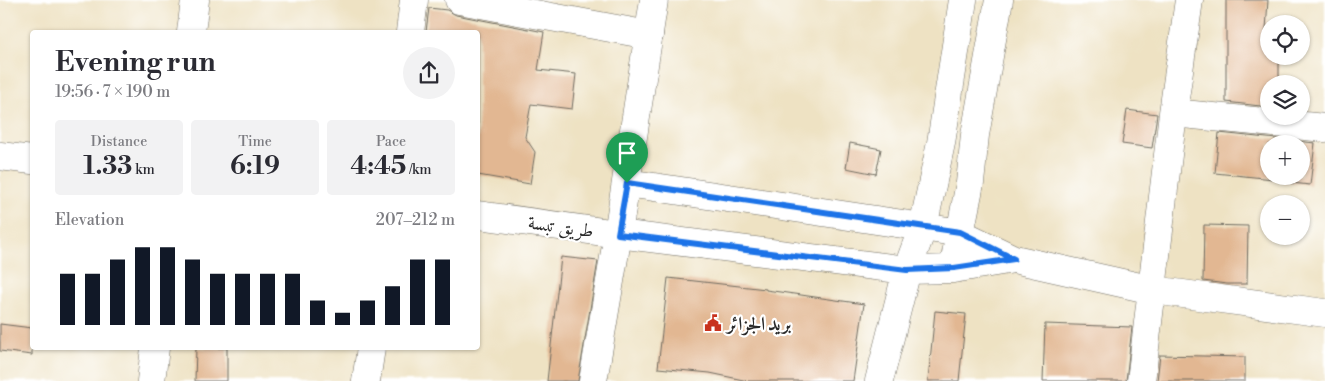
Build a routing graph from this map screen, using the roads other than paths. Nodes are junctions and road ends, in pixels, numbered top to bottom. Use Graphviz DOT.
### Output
graph roads {
  1 [pos="195,0"];
  2 [pos="414,0"];
  3 [pos="459,0"];
  4 [pos="654,0"];
  5 [pos="963,0"];
  6 [pos="998,0"];
  7 [pos="1189,0"];
  8 [pos="191,30"];
  9 [pos="410,30"];
  10 [pos="649,35"];
  11 [pos="1173,112"];
  12 [pos="1325,128"];
  13 [pos="0,156"];
  14 [pos="30,160"];
  15 [pos="627,183"];
  16 [pos="480,215"];
  17 [pos="923,227"];
  18 [pos="960,232"];
  19 [pos="618,234"];
  20 [pos="1014,259"];
  21 [pos="954,268"];
  22 [pos="907,270"];
  23 [pos="1153,290"];
  24 [pos="1325,313"];
  25 [pos="154,350"];
  26 [pos="370,350"];
  27 [pos="151,381"];
  28 [pos="366,381"];
  29 [pos="593,381"];
  30 [pos="879,381"];
  31 [pos="1141,381"];
  1 -- 8 [label="street"];
  2 -- 9 [label="street"];
  3 -- 10 [label="street"];
  4 -- 10 [label="street, طريق تبسة"];
  5 -- 17 [label="street"];
  6 -- 18 [label="street"];
  7 -- 11 [label="street"];
  10 -- 15 [label="street, طريق تبسة"];
  11 -- 12 [label="street"];
  11 -- 23 [label="street"];
  13 -- 14 [label="street"];
  15 -- 17 [label="street"];
  15 -- 19 [label="street, طريق تبسة"];
  16 -- 19 [label="street, طريق تبسة"];
  17 -- 18 [label="street"];
  17 -- 22 [label="street"];
  18 -- 20 [label="street"];
  18 -- 21 [label="street"];
  19 -- 22 [label="street"];
  19 -- 29 [label="street"];
  20 -- 21 [label="street"];
  20 -- 23 [label="street"];
  21 -- 22 [label="street"];
  22 -- 30 [label="street"];
  23 -- 24 [label="street"];
  23 -- 31 [label="street"];
  25 -- 27 [label="street"];
  26 -- 28 [label="street"];
}
